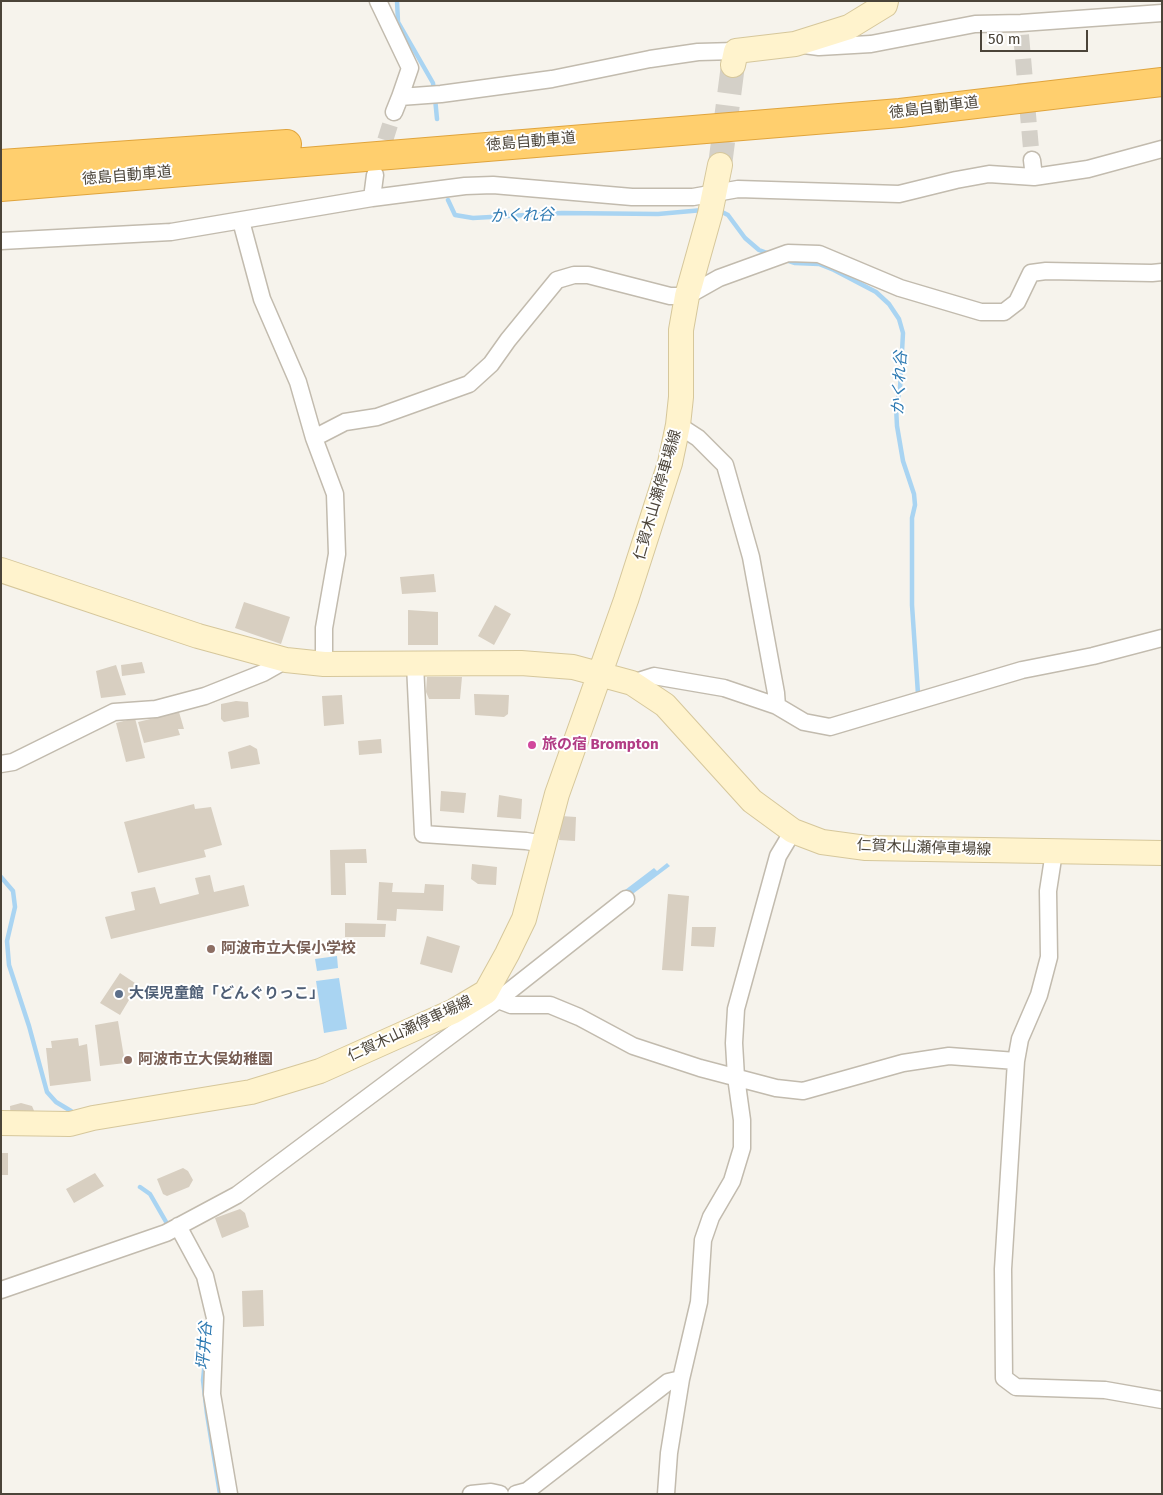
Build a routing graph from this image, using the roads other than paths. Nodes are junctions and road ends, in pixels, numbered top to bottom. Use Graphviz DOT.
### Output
graph roads {
  1 [pos="378,1"];
  2 [pos="886,1"];
  3 [pos="1162,13"];
  4 [pos="795,44"];
  5 [pos="734,58"];
  6 [pos="1162,82"];
  7 [pos="1060,93"];
  8 [pos="1162,148"];
  9 [pos="1032,160"];
  10 [pos="1,164"];
  11 [pos="720,165"];
  12 [pos="374,175"];
  13 [pos="1034,177"];
  14 [pos="1,187"];
  15 [pos="372,198"];
  16 [pos="712,204"];
  17 [pos="241,221"];
  18 [pos="1,240"];
  19 [pos="1162,272"];
  20 [pos="687,296"];
  21 [pos="678,425"];
  22 [pos="314,438"];
  23 [pos="1,570"];
  24 [pos="1162,638"];
  25 [pos="286,660"];
  26 [pos="324,664"];
  27 [pos="415,664"];
  28 [pos="599,673"];
  29 [pos="632,683"];
  30 [pos="777,706"];
  31 [pos="1,764"];
  32 [pos="793,831"];
  33 [pos="544,844"];
  34 [pos="1054,852"];
  35 [pos="1162,854"];
  36 [pos="626,899"];
  37 [pos="492,996"];
  38 [pos="1016,1061"];
  39 [pos="736,1077"];
  40 [pos="1,1123"];
  41 [pos="172,1229"];
  42 [pos="1,1290"];
  43 [pos="681,1379"];
  44 [pos="1162,1400"];
  45 [pos="230,1494"];
  46 [pos="471,1494"];
  47 [pos="500,1494"];
  48 [pos="516,1494"];
  49 [pos="666,1494"];
  1 -- 5 [label="street"];
  2 -- 4 [label="main road"];
  3 -- 4 [label="street"];
  4 -- 5 [label="main road"];
  6 -- 7 [label="highway, 徳島自動車道"];
  7 -- 10 [label="highway, 徳島自動車道"];
  7 -- 14 [label="highway, 徳島自動車道"];
  8 -- 13 [label="street"];
  9 -- 13 [label="street"];
  11 -- 16 [label="main road, 仁賀木山瀬停車場線"];
  12 -- 15 [label="street"];
  13 -- 16 [label="street"];
  15 -- 16 [label="street"];
  15 -- 17 [label="street"];
  16 -- 20 [label="main road, 仁賀木山瀬停車場線"];
  17 -- 18 [label="street"];
  17 -- 22 [label="street"];
  19 -- 20 [label="street"];
  20 -- 21 [label="main road, 仁賀木山瀬停車場線"];
  20 -- 22 [label="street"];
  21 -- 28 [label="main road, 仁賀木山瀬停車場線"];
  21 -- 30 [label="street"];
  22 -- 26 [label="street"];
  23 -- 25 [label="main road"];
  24 -- 30 [label="street"];
  25 -- 26 [label="main road"];
  25 -- 31 [label="street"];
  26 -- 27 [label="main road"];
  27 -- 28 [label="main road"];
  27 -- 33 [label="street"];
  28 -- 29 [label="main road, 仁賀木山瀬停車場線"];
  28 -- 33 [label="main road, 仁賀木山瀬停車場線"];
  29 -- 30 [label="street"];
  29 -- 32 [label="main road, 仁賀木山瀬停車場線"];
  32 -- 34 [label="main road, 仁賀木山瀬停車場線"];
  32 -- 39 [label="street"];
  33 -- 37 [label="main road, 仁賀木山瀬停車場線"];
  34 -- 35 [label="main road, 仁賀木山瀬停車場線"];
  34 -- 38 [label="street"];
  36 -- 37 [label="street"];
  37 -- 39 [label="street"];
  37 -- 40 [label="main road, 仁賀木山瀬停車場線"];
  37 -- 41 [label="street"];
  38 -- 39 [label="street"];
  38 -- 44 [label="street"];
  39 -- 43 [label="street"];
  41 -- 42 [label="street"];
  41 -- 45 [label="street"];
  43 -- 48 [label="street"];
  43 -- 49 [label="street"];
  46 -- 47 [label="street"];
}
